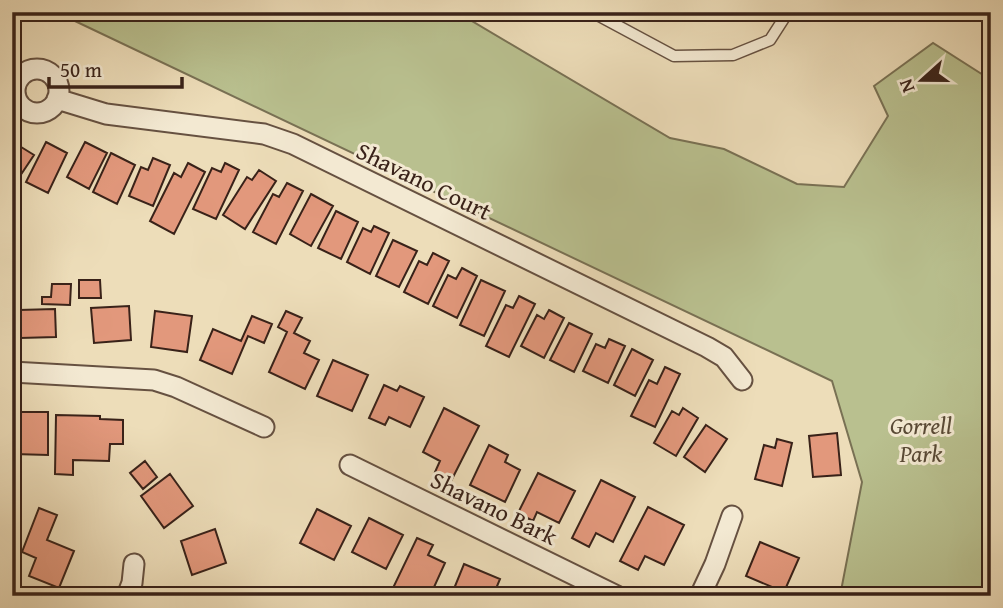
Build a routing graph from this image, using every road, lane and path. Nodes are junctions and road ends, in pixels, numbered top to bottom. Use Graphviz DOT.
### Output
graph roads {
  1 [pos="592,12"];
  2 [pos="788,12"];
  3 [pos="15,77"];
  4 [pos="57,99"];
  5 [pos="12,372"];
  6 [pos="742,380"];
  7 [pos="264,427"];
  8 [pos="349,465"];
  9 [pos="732,516"];
  10 [pos="134,564"];
  11 [pos="127,596"];
  12 [pos="617,596"];
  13 [pos="700,596"];
  1 -- 2 [label="lane"];
  3 -- 4 [label="street"];
  3 -- 4 [label="street"];
  4 -- 6 [label="street, Shavano Court"];
  5 -- 7 [label="street"];
  8 -- 12 [label="street, Shavano Bark"];
  9 -- 13 [label="street"];
  10 -- 11 [label="street"];
}
